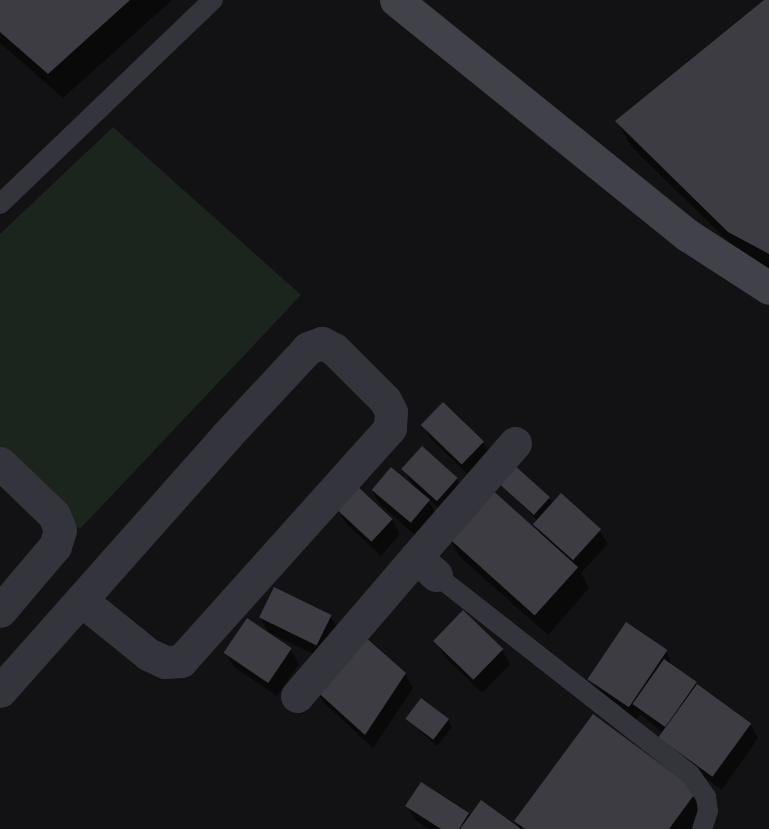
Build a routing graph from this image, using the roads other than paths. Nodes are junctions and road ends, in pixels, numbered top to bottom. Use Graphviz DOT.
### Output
graph roads {
  1 [pos="213,0"];
  2 [pos="396,0"];
  3 [pos="0,204"];
  4 [pos="769,288"];
  5 [pos="515,443"];
  6 [pos="0,463"];
  7 [pos="426,566"];
  8 [pos="81,600"];
  9 [pos="0,611"];
  10 [pos="0,691"];
  11 [pos="297,696"];
  12 [pos="702,829"];
  1 -- 3 [label="lane"];
  2 -- 4 [label="street"];
  5 -- 7 [label="street"];
  6 -- 9 [label="street"];
  7 -- 11 [label="street"];
  7 -- 12 [label="lane"];
  8 -- 8 [label="street"];
  8 -- 10 [label="street"];
}
